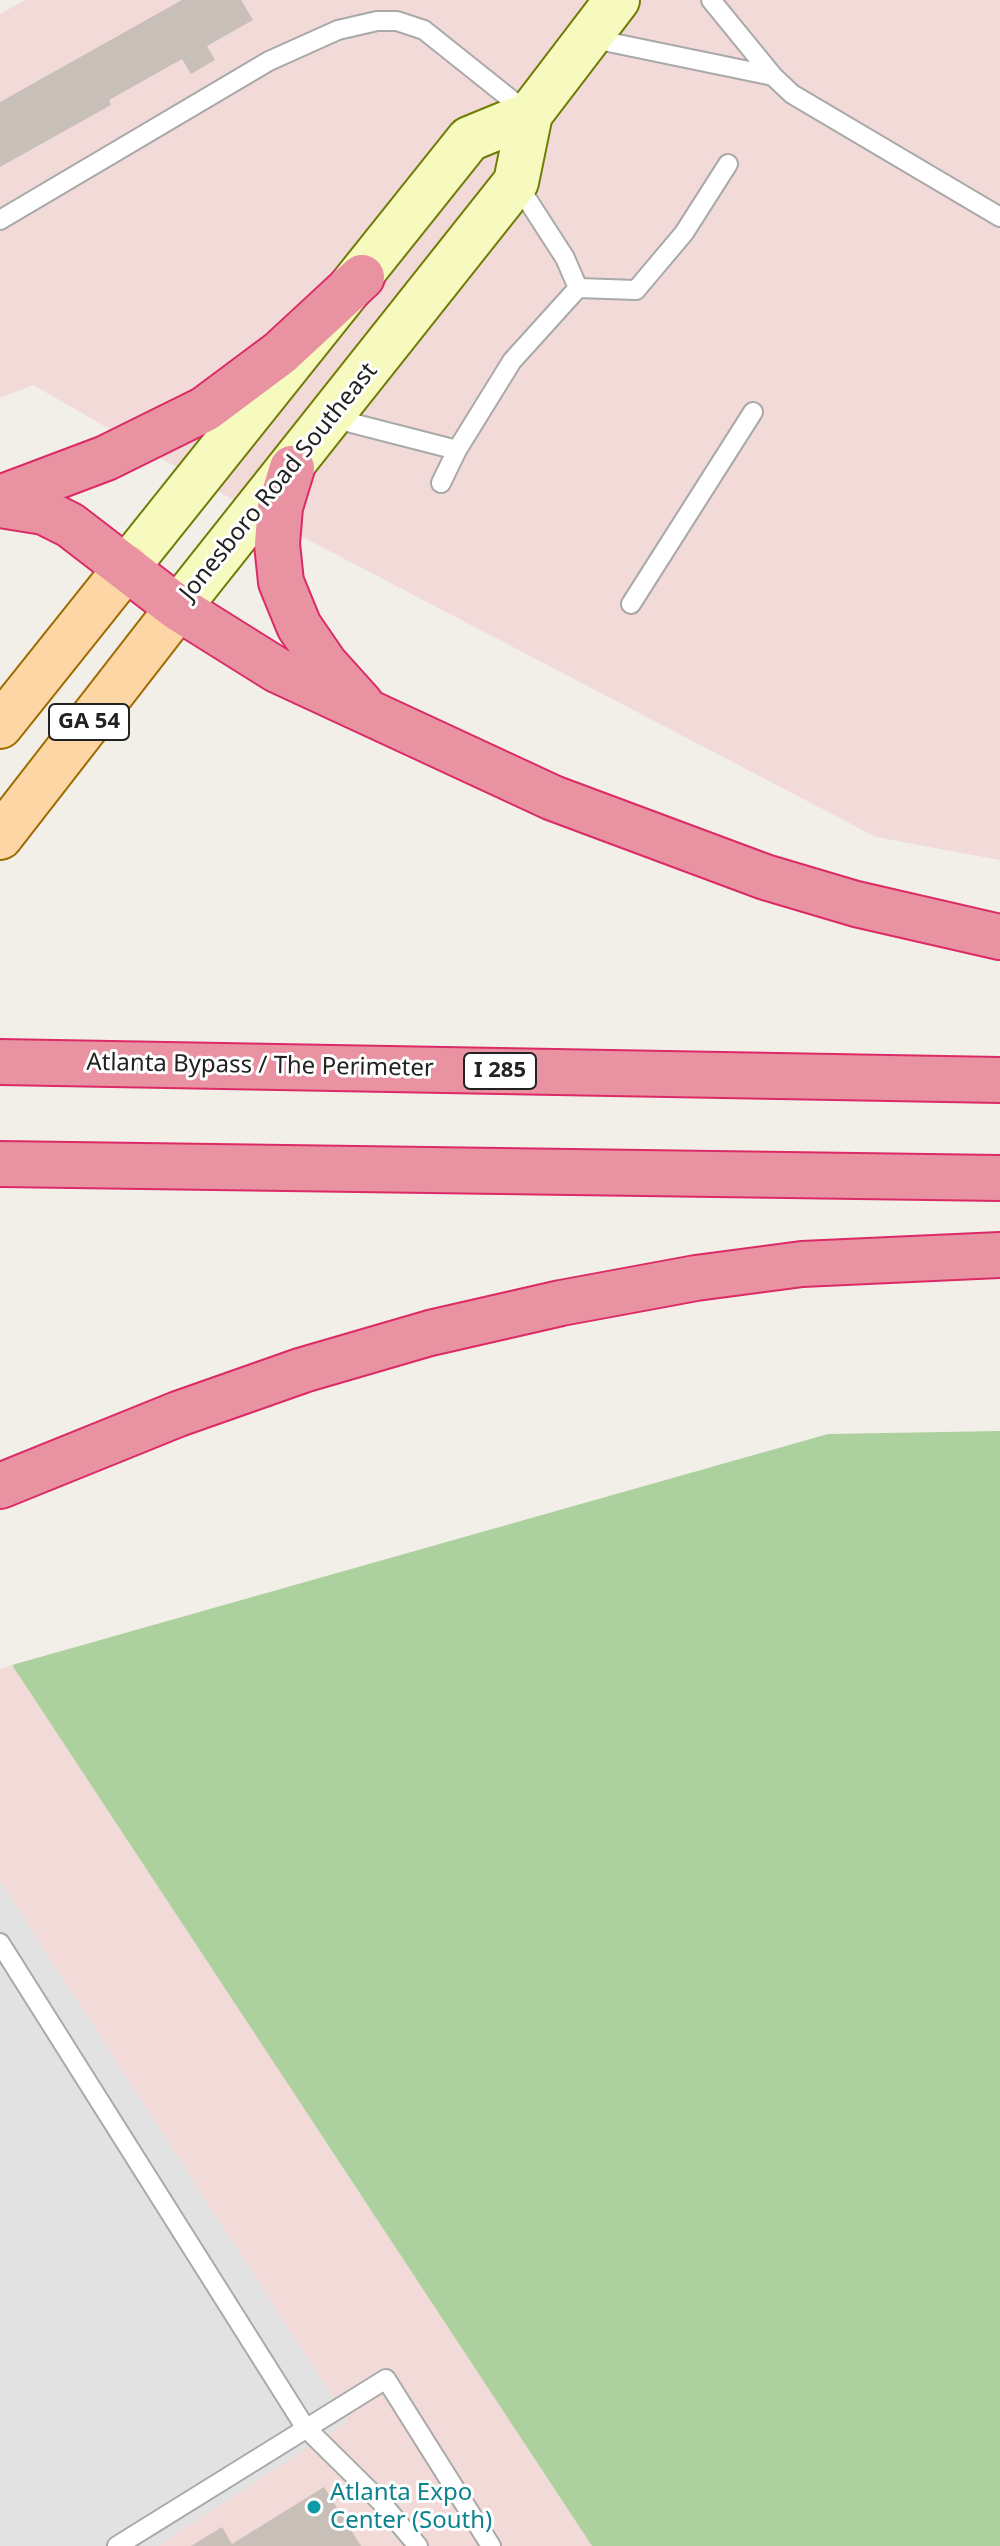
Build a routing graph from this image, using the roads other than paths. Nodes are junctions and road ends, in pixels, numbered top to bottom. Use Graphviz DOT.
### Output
graph roads {
  1 [pos="617,0"];
  2 [pos="711,0"];
  3 [pos="589,38"];
  4 [pos="773,76"];
  5 [pos="530,114"];
  6 [pos="728,164"];
  7 [pos="516,182"];
  8 [pos="1000,217"];
  9 [pos="0,220"];
  10 [pos="362,277"];
  11 [pos="578,288"];
  12 [pos="753,412"];
  13 [pos="332,418"];
  14 [pos="457,450"];
  15 [pos="292,468"];
  16 [pos="441,483"];
  17 [pos="0,498"];
  18 [pos="0,505"];
  19 [pos="127,567"];
  20 [pos="631,604"];
  21 [pos="178,608"];
  22 [pos="365,709"];
  23 [pos="0,726"];
  24 [pos="0,837"];
  25 [pos="1000,937"];
  26 [pos="0,1062"];
  27 [pos="1000,1080"];
  28 [pos="0,1164"];
  29 [pos="1000,1178"];
  30 [pos="1000,1255"];
  31 [pos="0,1486"];
  32 [pos="0,1943"];
  33 [pos="305,2427"];
  34 [pos="117,2546"];
  35 [pos="418,2546"];
  36 [pos="491,2546"];
  1 -- 3 [label="main road, Jonesboro Road Southeast / GA 54"];
  2 -- 4 [label="lane"];
  3 -- 4 [label="lane"];
  3 -- 5 [label="main road, Jonesboro Road Southeast / GA 54"];
  4 -- 8 [label="lane"];
  5 -- 7 [label="main road, Jonesboro Road Southeast / GA 54"];
  5 -- 9 [label="lane"];
  5 -- 10 [label="main road, Jonesboro Road Southeast / GA 54"];
  6 -- 11 [label="lane"];
  7 -- 11 [label="lane"];
  7 -- 13 [label="main road, Jonesboro Road Southeast / GA 54"];
  10 -- 17 [label="highway"];
  10 -- 19 [label="main road, Jonesboro Road Southeast / GA 54"];
  11 -- 14 [label="lane"];
  12 -- 20 [label="lane"];
  13 -- 14 [label="lane"];
  13 -- 15 [label="main road, Jonesboro Road Southeast / GA 54"];
  14 -- 16 [label="lane"];
  15 -- 21 [label="main road, Jonesboro Road Southeast / GA 54"];
  15 -- 22 [label="highway"];
  18 -- 19 [label="highway"];
  19 -- 21 [label="highway"];
  19 -- 23 [label="main road, Jonesboro Road Southeast / GA 54"];
  21 -- 22 [label="highway"];
  21 -- 24 [label="main road, Jonesboro Road Southeast / GA 54"];
  22 -- 25 [label="highway"];
  26 -- 27 [label="highway, Atlanta Bypass / The Perimeter / I 285"];
  28 -- 29 [label="highway"];
  30 -- 31 [label="highway"];
  32 -- 33 [label="lane"];
  33 -- 34 [label="lane"];
  33 -- 35 [label="lane"];
  33 -- 36 [label="lane"];
}
